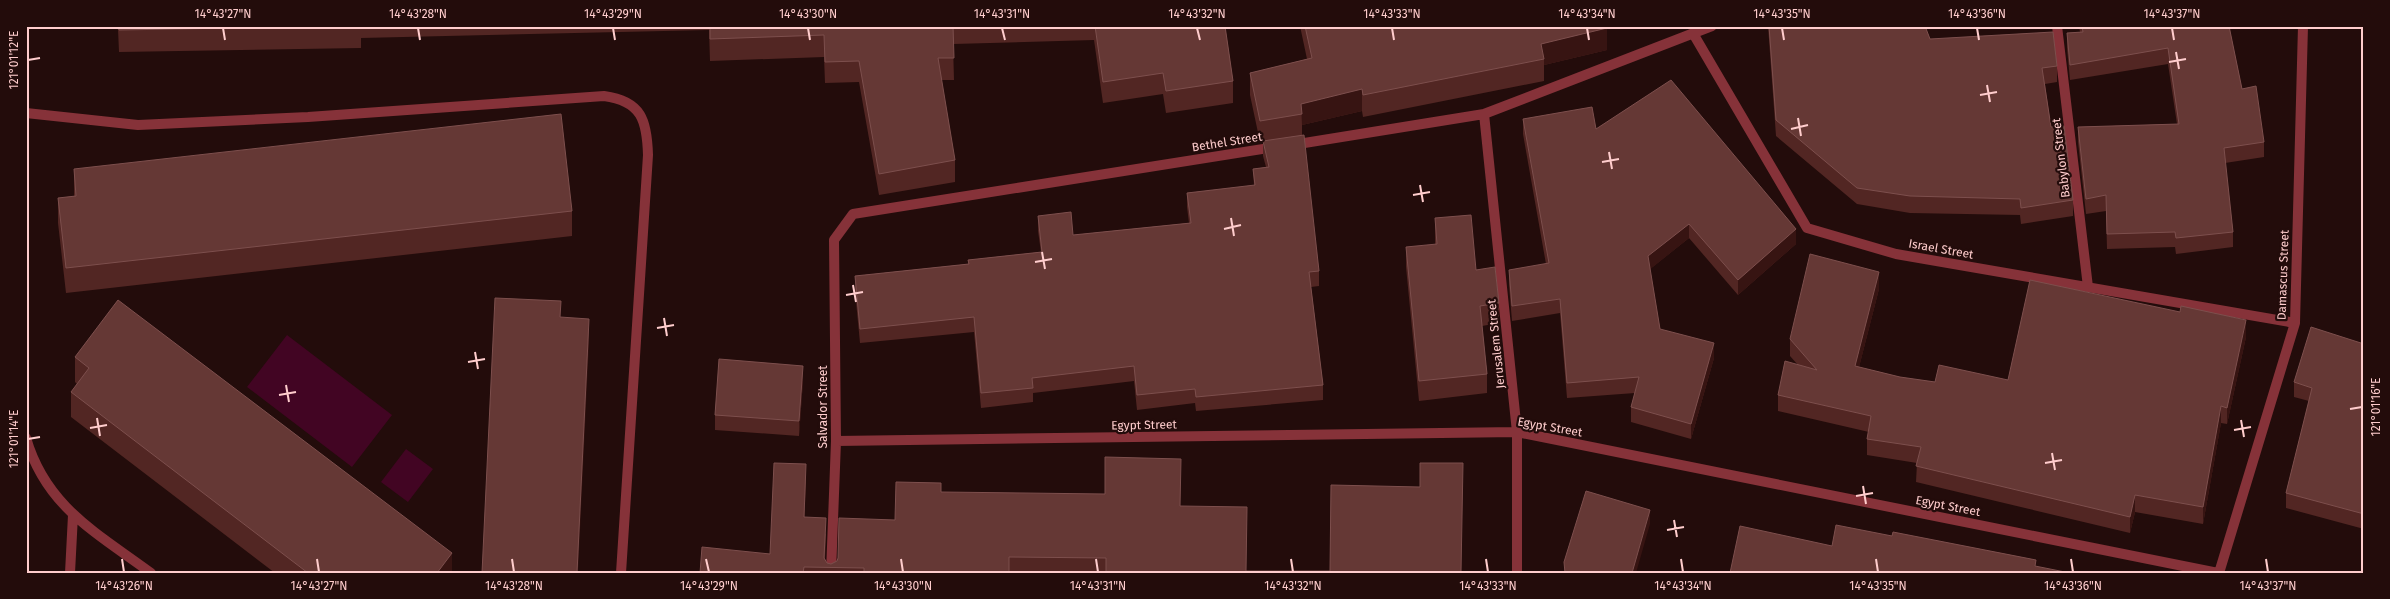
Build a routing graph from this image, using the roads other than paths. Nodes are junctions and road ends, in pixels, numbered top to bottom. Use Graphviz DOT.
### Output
graph roads {
  1 [pos="1712,26"];
  2 [pos="2057,26"];
  3 [pos="2303,26"];
  4 [pos="1694,35"];
  5 [pos="26,113"];
  6 [pos="1484,114"];
  7 [pos="834,240"];
  8 [pos="2088,287"];
  9 [pos="2295,323"];
  10 [pos="1518,432"];
  11 [pos="26,438"];
  12 [pos="836,441"];
  13 [pos="73,515"];
  14 [pos="70,573"];
  15 [pos="151,573"];
  16 [pos="621,573"];
  17 [pos="831,573"];
  18 [pos="1517,573"];
  19 [pos="2219,573"];
  1 -- 4 [label="street, Bethel Street"];
  2 -- 8 [label="street, Babylon Street"];
  3 -- 9 [label="street, Damascus Street"];
  4 -- 6 [label="street, Bethel Street"];
  4 -- 8 [label="street, Israel Street"];
  5 -- 16 [label="street"];
  6 -- 7 [label="street, Bethel Street"];
  6 -- 10 [label="street, Jerusalem Street"];
  7 -- 12 [label="street, Salvador Street"];
  8 -- 9 [label="street, Israel Street"];
  9 -- 19 [label="street, Damascus Street"];
  10 -- 12 [label="street, Egypt Street"];
  10 -- 18 [label="street, Jerusalem Street"];
  10 -- 19 [label="street, Egypt Street"];
  11 -- 13 [label="street"];
  12 -- 17 [label="street, Salvador Street"];
  13 -- 14 [label="street"];
  13 -- 15 [label="street"];
}
